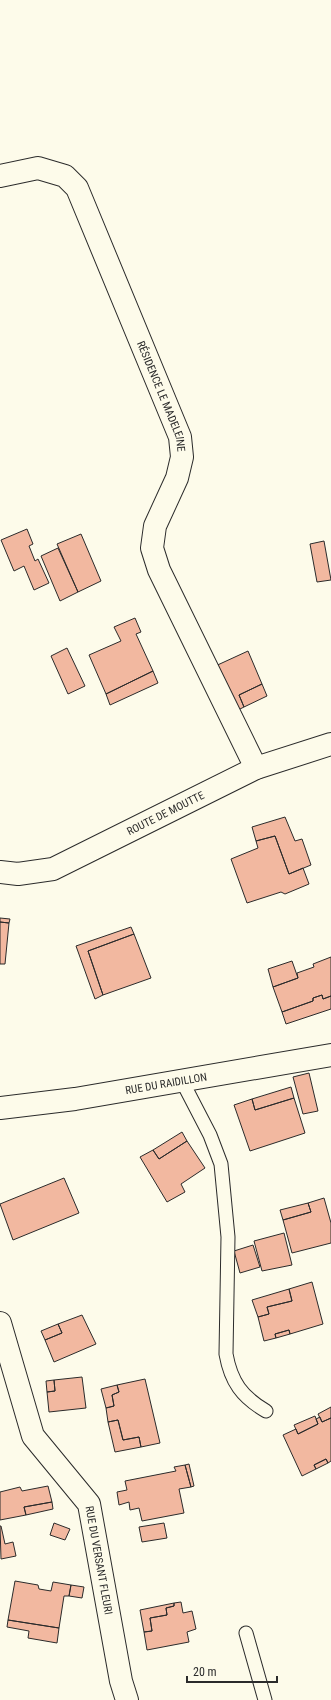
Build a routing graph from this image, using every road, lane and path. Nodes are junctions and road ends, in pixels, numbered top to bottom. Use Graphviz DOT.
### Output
graph roads {
  1 [pos="0,176"];
  2 [pos="331,744"];
  3 [pos="256,768"];
  4 [pos="9,873"];
  5 [pos="331,1055"];
  6 [pos="182,1081"];
  7 [pos="0,1108"];
  8 [pos="0,1323"];
  9 [pos="266,1411"];
  10 [pos="246,1633"];
  11 [pos="127,1700"];
  12 [pos="265,1700"];
  1 -- 3 [label="street, RÉSIDENCE LE MADELEINE"];
  2 -- 3 [label="street, ROUTE DE MOUTTE"];
  3 -- 4 [label="street, ROUTE DE MOUTTE"];
  5 -- 6 [label="street, RUE DU RAIDILLON"];
  6 -- 7 [label="street, RUE DU RAIDILLON"];
  6 -- 9 [label="lane"];
  8 -- 11 [label="street, RUE DU VERSANT FLEURI"];
  10 -- 12 [label="lane"];
}
